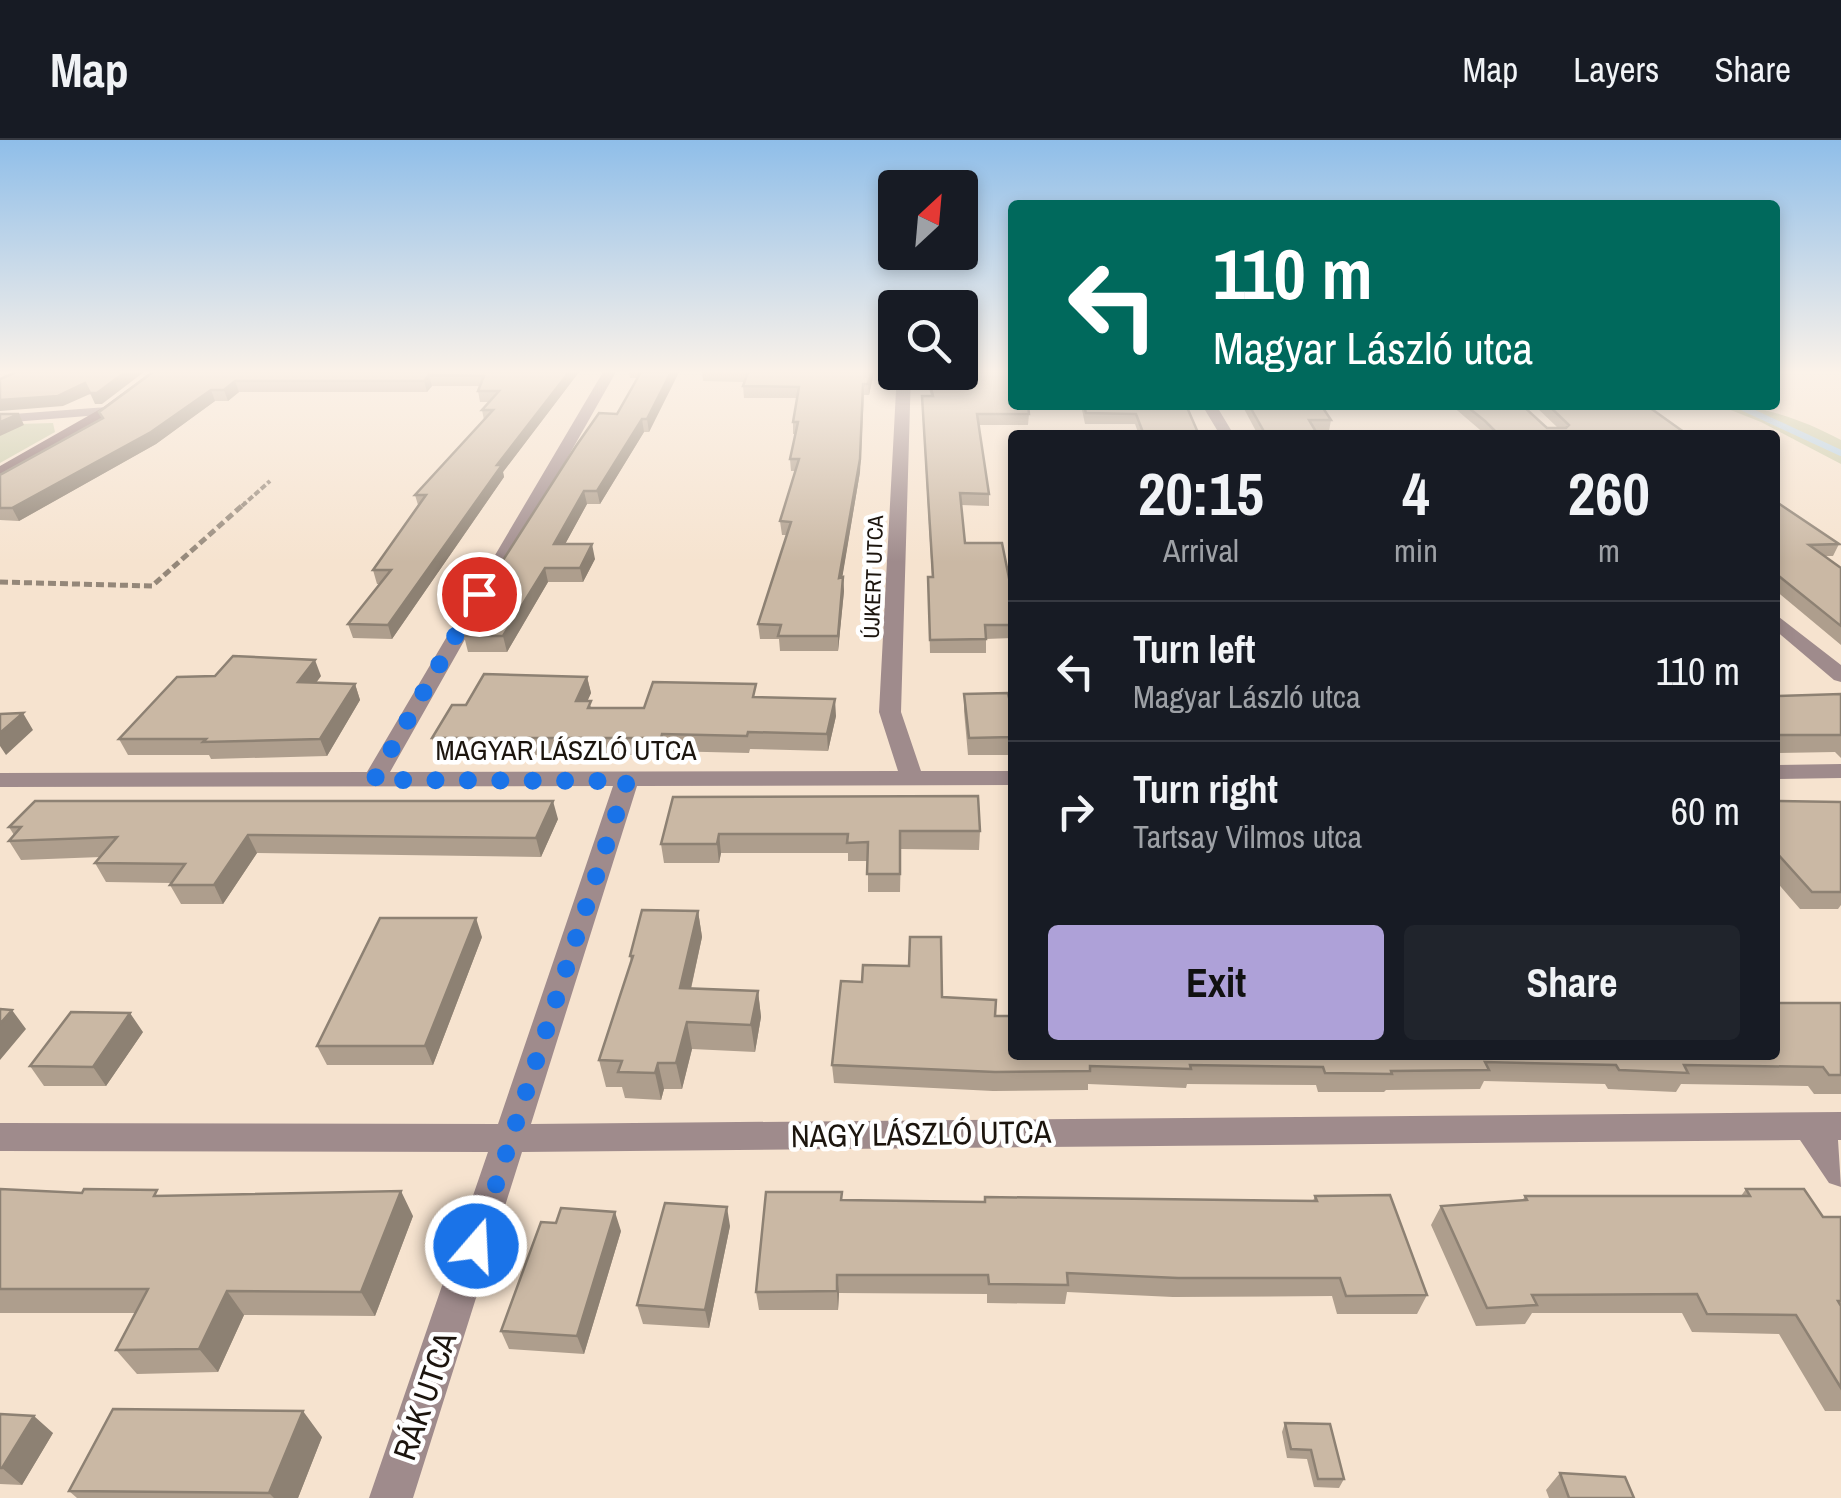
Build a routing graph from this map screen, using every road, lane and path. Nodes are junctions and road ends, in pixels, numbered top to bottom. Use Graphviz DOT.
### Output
graph roads {
  1 [pos="66,435"];
  2 [pos="573,435"];
  3 [pos="901,435"];
  4 [pos="0,474"];
  5 [pos="270,481"];
  6 [pos="0,582"];
  7 [pos="1780,624"];
  8 [pos="1841,676"];
  9 [pos="1841,771"];
  10 [pos="1780,772"];
  11 [pos="1008,778"];
  12 [pos="912,779"];
  13 [pos="374,780"];
  14 [pos="627,781"];
  15 [pos="3,783"];
  16 [pos="1825,1126"];
  17 [pos="0,1137"];
  18 [pos="512,1138"];
  19 [pos="1841,1172"];
  20 [pos="391,1498"];
  1 -- 4 [label="main road"];
  2 -- 13 [label="street"];
  3 -- 12 [label="street, ÚJKERT UTCA"];
  5 -- 6 [label="path"];
  7 -- 8 [label="street"];
  9 -- 10 [label="street"];
  11 -- 12 [label="street, MAGYAR LÁSZLÓ UTCA"];
  12 -- 14 [label="street, MAGYAR LÁSZLÓ UTCA"];
  13 -- 14 [label="street, MAGYAR LÁSZLÓ UTCA"];
  13 -- 15 [label="street, MAGYAR LÁSZLÓ UTCA"];
  14 -- 18 [label="street, RÁK UTCA"];
  16 -- 18 [label="street, NAGY LÁSZLÓ UTCA"];
  16 -- 19 [label="street"];
  17 -- 18 [label="street, NAGY LÁSZLÓ UTCA"];
  18 -- 20 [label="street, RÁK UTCA"];
}
